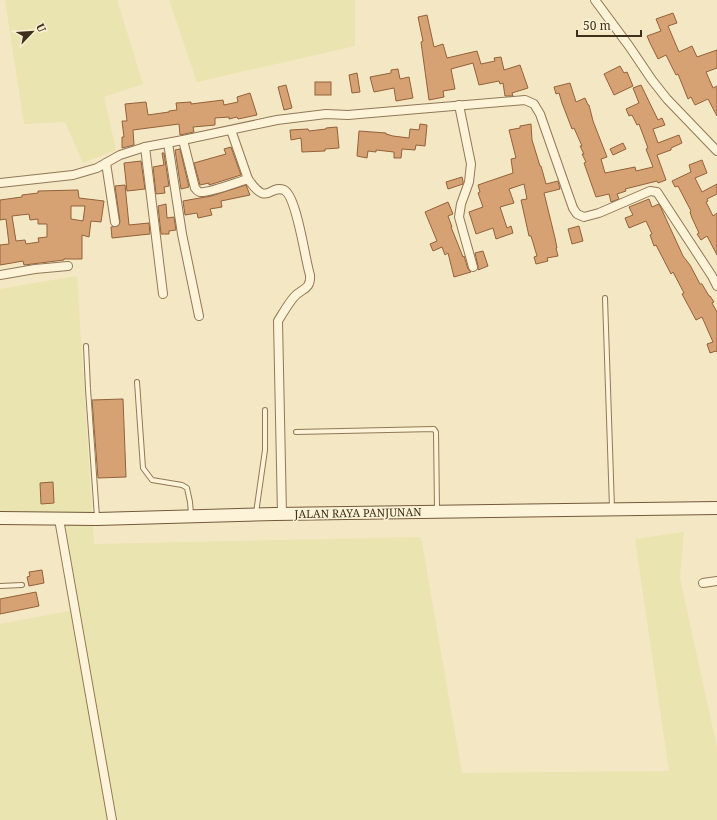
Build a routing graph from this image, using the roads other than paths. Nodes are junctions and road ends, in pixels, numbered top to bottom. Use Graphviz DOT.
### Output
graph roads {
  1 [pos="595,0"];
  2 [pos="459,105"];
  3 [pos="231,130"];
  4 [pos="183,140"];
  5 [pos="168,143"];
  6 [pos="144,147"];
  7 [pos="717,151"];
  8 [pos="106,163"];
  9 [pos="248,178"];
  10 [pos="0,183"];
  11 [pos="115,222"];
  12 [pos="68,266"];
  13 [pos="474,267"];
  14 [pos="0,275"];
  15 [pos="717,286"];
  16 [pos="163,294"];
  17 [pos="606,298"];
  18 [pos="199,316"];
  19 [pos="86,346"];
  20 [pos="136,382"];
  21 [pos="265,410"];
  22 [pos="296,432"];
  23 [pos="717,508"];
  24 [pos="612,509"];
  25 [pos="437,512"];
  26 [pos="282,514"];
  27 [pos="256,515"];
  28 [pos="191,517"];
  29 [pos="0,518"];
  30 [pos="97,519"];
  31 [pos="61,526"];
  32 [pos="717,581"];
  33 [pos="703,583"];
  34 [pos="22,585"];
  35 [pos="0,586"];
  36 [pos="112,820"];
  1 -- 7 [label="street"];
  2 -- 3 [label="street"];
  2 -- 13 [label="street"];
  2 -- 15 [label="street"];
  3 -- 4 [label="street"];
  3 -- 9 [label="street"];
  4 -- 5 [label="street"];
  4 -- 9 [label="street"];
  5 -- 6 [label="street"];
  5 -- 18 [label="street"];
  6 -- 8 [label="street"];
  6 -- 16 [label="street"];
  8 -- 10 [label="street"];
  8 -- 11 [label="street"];
  9 -- 26 [label="street"];
  12 -- 14 [label="street"];
  17 -- 24 [label="lane"];
  19 -- 30 [label="lane"];
  20 -- 28 [label="lane"];
  21 -- 27 [label="lane"];
  22 -- 25 [label="lane"];
  23 -- 24 [label="main road, JALAN RAYA PANJUNAN"];
  24 -- 25 [label="main road, JALAN RAYA PANJUNAN"];
  25 -- 26 [label="main road, JALAN RAYA PANJUNAN"];
  26 -- 27 [label="main road, JALAN RAYA PANJUNAN"];
  27 -- 28 [label="main road, JALAN RAYA PANJUNAN"];
  28 -- 30 [label="main road, JALAN RAYA PANJUNAN"];
  29 -- 31 [label="main road, JALAN RAYA PANJUNAN"];
  30 -- 31 [label="main road, JALAN RAYA PANJUNAN"];
  31 -- 36 [label="street"];
  32 -- 33 [label="street"];
  34 -- 35 [label="lane"];
}
